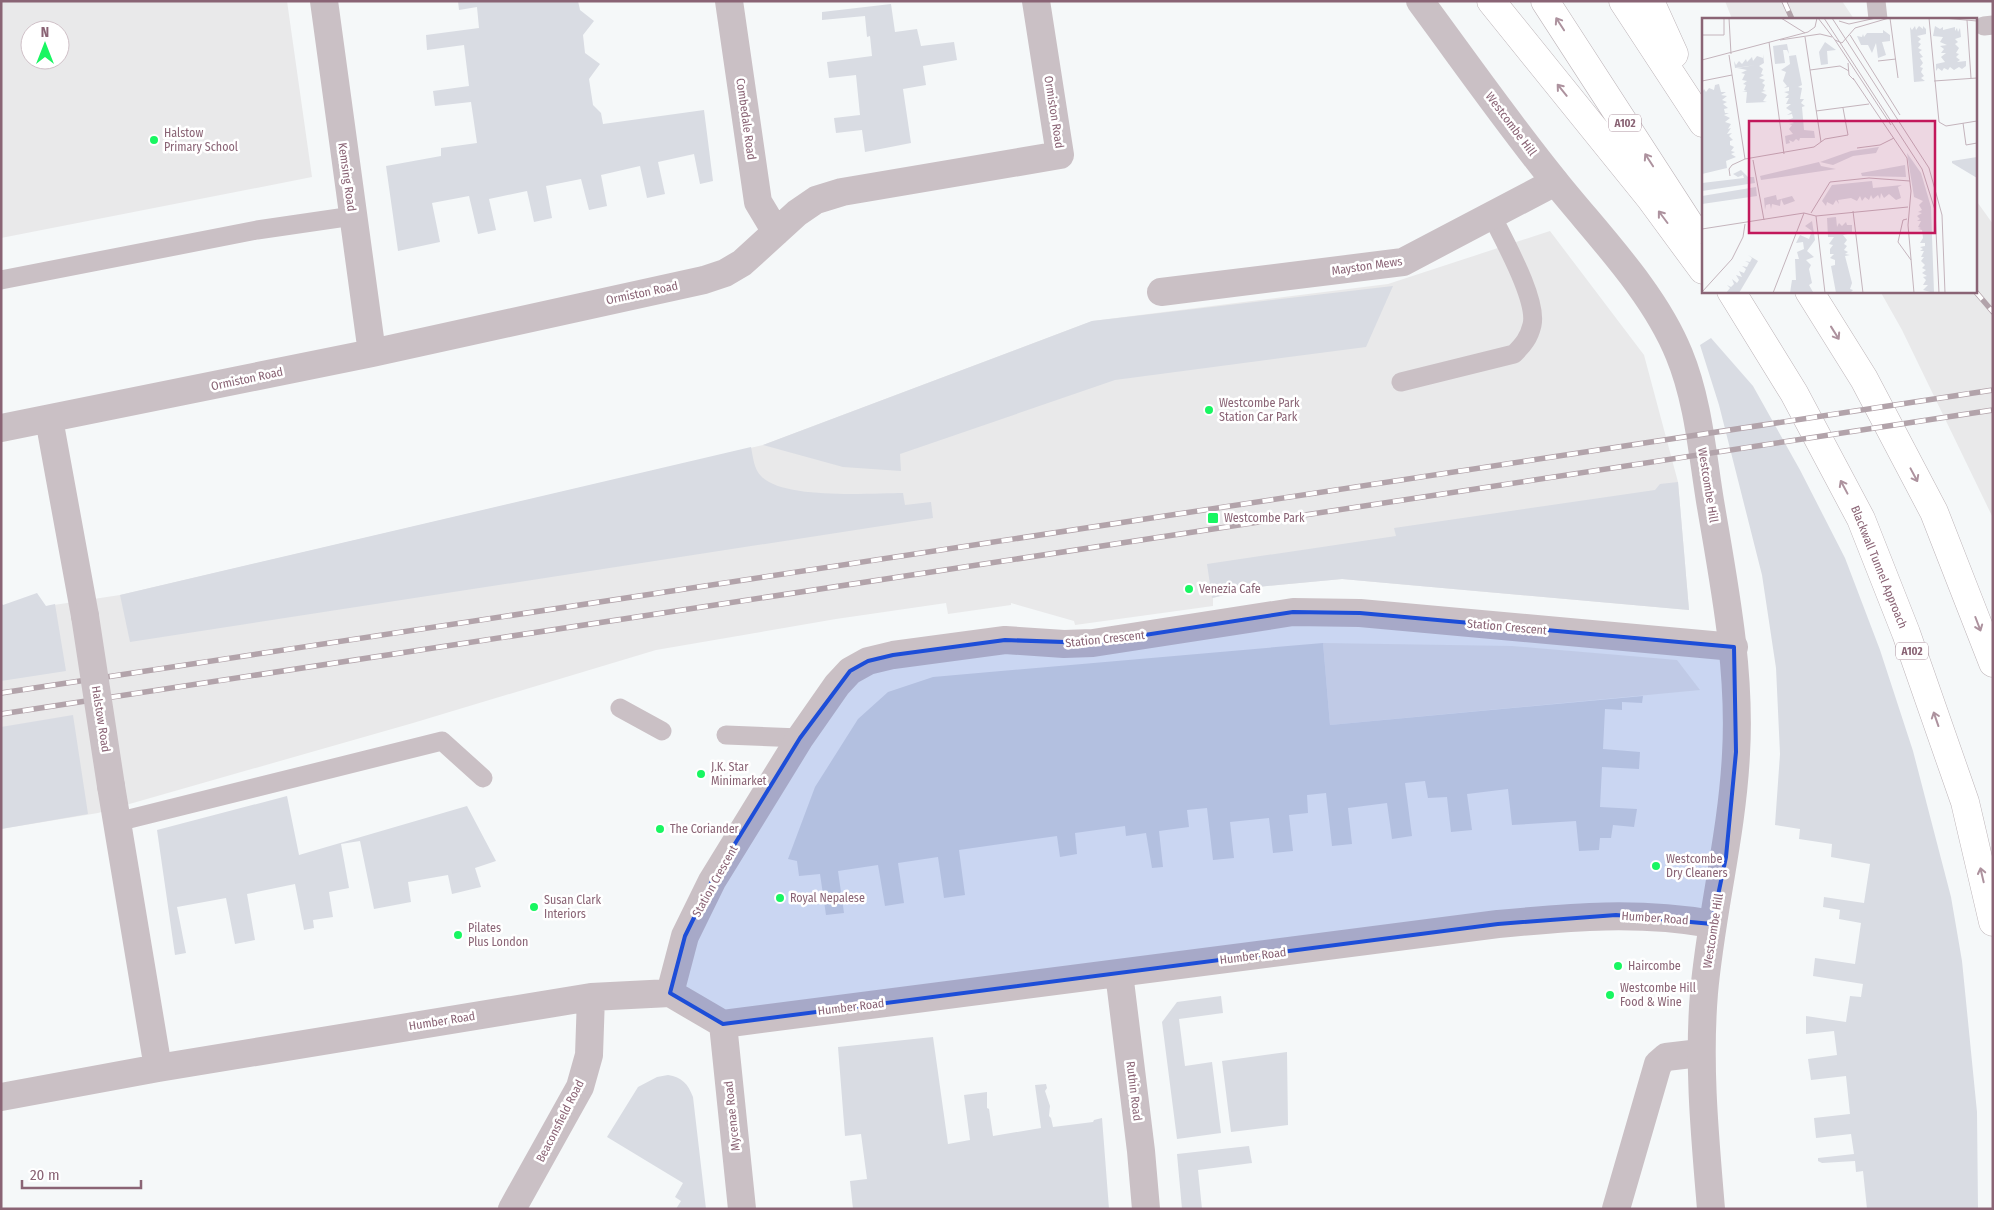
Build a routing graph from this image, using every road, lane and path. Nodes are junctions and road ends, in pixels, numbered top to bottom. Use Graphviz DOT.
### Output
graph roads {
  1 [pos="324,1"];
  2 [pos="729,1"];
  3 [pos="1036,1"];
  4 [pos="1420,1"];
  5 [pos="1491,1"];
  6 [pos="1545,1"];
  7 [pos="1623,1"];
  8 [pos="1650,1"];
  9 [pos="1876,1"];
  10 [pos="1878,18"];
  11 [pos="1702,114"];
  12 [pos="1702,121"];
  13 [pos="1555,182"];
  14 [pos="1491,214"];
  15 [pos="353,216"];
  16 [pos="776,232"];
  17 [pos="1702,243"];
  18 [pos="1702,269"];
  19 [pos="1,280"];
  20 [pos="1160,292"];
  21 [pos="1719,292"];
  22 [pos="1732,292"];
  23 [pos="1810,292"];
  24 [pos="372,353"];
  25 [pos="1401,382"];
  26 [pos="1794,394"];
  27 [pos="49,419"];
  28 [pos="1,428"];
  29 [pos="1734,647"];
  30 [pos="1993,663"];
  31 [pos="620,708"];
  32 [pos="662,731"];
  33 [pos="726,734"];
  34 [pos="800,738"];
  35 [pos="483,778"];
  36 [pos="118,822"];
  37 [pos="1993,922"];
  38 [pos="1712,924"];
  39 [pos="1119,973"];
  40 [pos="670,994"];
  41 [pos="591,997"];
  42 [pos="723,1024"];
  43 [pos="1700,1053"];
  44 [pos="158,1068"];
  45 [pos="1,1097"];
  46 [pos="512,1209"];
  47 [pos="742,1209"];
  48 [pos="1146,1209"];
  49 [pos="1616,1209"];
  50 [pos="1711,1209"];
  1 -- 15 [label="street, Kemsing Road"];
  2 -- 16 [label="street, Combedale Road"];
  3 -- 16 [label="street, Ormiston Road"];
  4 -- 13 [label="street, Westcombe Hill"];
  18 -- 5 [label="highway, one-way"];
  17 -- 6 [label="highway, A102, one-way"];
  7 -- 12 [label="highway"];
  8 -- 11 [label="highway"];
  9 -- 10 [label="lane"];
  13 -- 14 [label="street, Mayston Mews"];
  13 -- 29 [label="street, Westcombe Hill"];
  14 -- 20 [label="street, Mayston Mews"];
  14 -- 25 [label="lane"];
  15 -- 19 [label="lane"];
  15 -- 24 [label="street, Kemsing Road"];
  16 -- 24 [label="street, Ormiston Road"];
  21 -- 26 [label="highway"];
  22 -- 26 [label="highway, Blackwall Tunnel Approach / A102"];
  23 -- 30 [label="highway, one-way"];
  24 -- 27 [label="street, Ormiston Road"];
  37 -- 26 [label="highway, Blackwall Tunnel Approach / A102, one-way"];
  27 -- 28 [label="street"];
  27 -- 36 [label="street, Halstow Road, bridge"];
  29 -- 34 [label="street, Station Crescent"];
  29 -- 38 [label="street, Westcombe Hill"];
  31 -- 32 [label="lane"];
  33 -- 34 [label="lane"];
  34 -- 40 [label="street, Station Crescent"];
  35 -- 36 [label="lane"];
  36 -- 44 [label="street, Halstow Road"];
  38 -- 39 [label="street, Humber Road"];
  38 -- 43 [label="street, Westcombe Hill"];
  39 -- 42 [label="street, Humber Road"];
  39 -- 48 [label="street, Ruthin Road"];
  40 -- 41 [label="street, Humber Road"];
  40 -- 42 [label="street"];
  41 -- 44 [label="street, Humber Road"];
  41 -- 46 [label="street, Beaconsfield Road"];
  42 -- 47 [label="street, Mycenae Road"];
  43 -- 49 [label="street"];
  43 -- 50 [label="street, Westcombe Hill"];
  44 -- 45 [label="street, Humber Road"];
}
